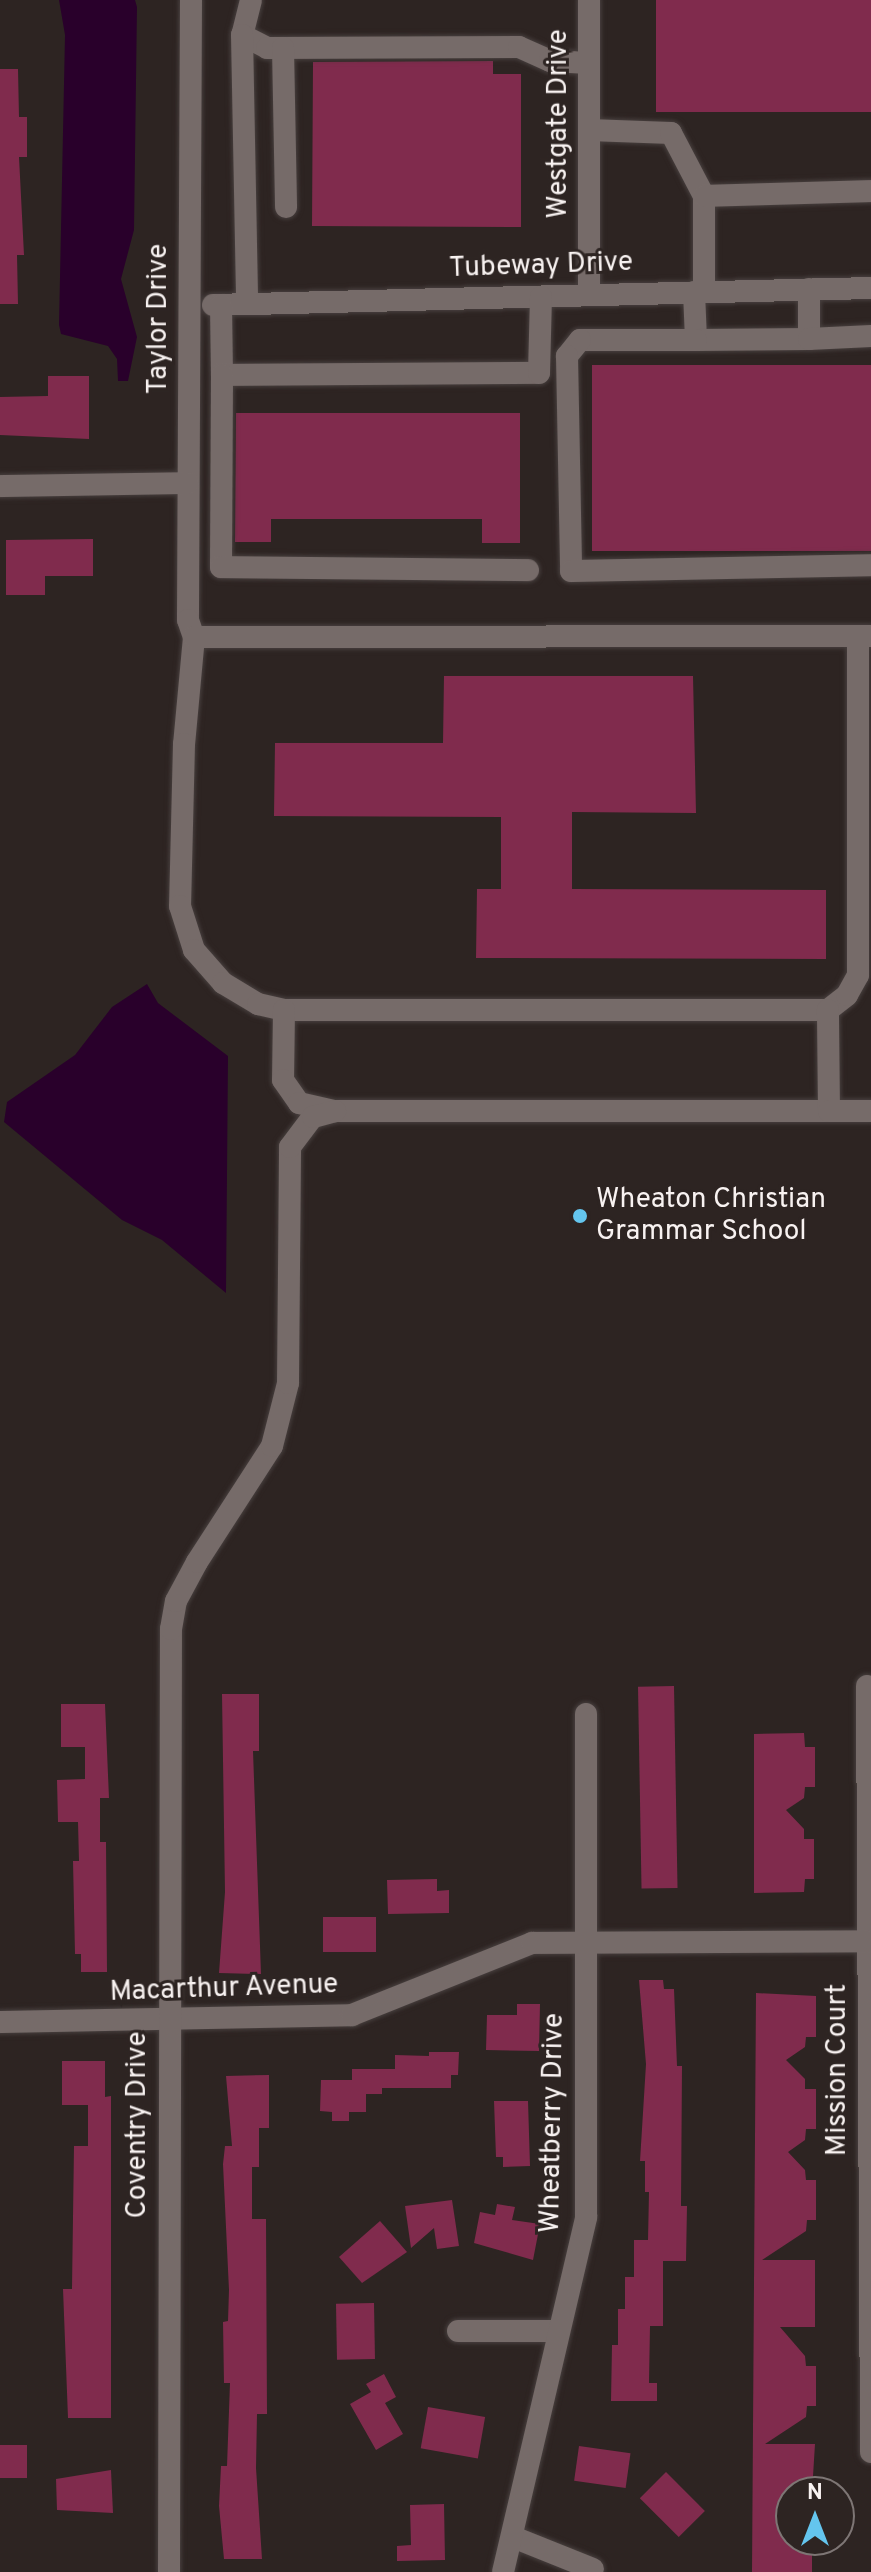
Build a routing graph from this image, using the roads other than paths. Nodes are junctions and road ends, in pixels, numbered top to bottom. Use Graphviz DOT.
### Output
graph roads {
  1 [pos="191,0"];
  2 [pos="251,0"];
  3 [pos="589,0"];
  4 [pos="242,35"];
  5 [pos="283,48"];
  6 [pos="589,63"];
  7 [pos="589,130"];
  8 [pos="871,191"];
  9 [pos="704,196"];
  10 [pos="286,207"];
  11 [pos="871,288"];
  12 [pos="809,289"];
  13 [pos="699,292"];
  14 [pos="589,295"];
  15 [pos="541,297"];
  16 [pos="247,304"];
  17 [pos="871,336"];
  18 [pos="809,339"];
  19 [pos="696,340"];
  20 [pos="222,375"];
  21 [pos="188,483"];
  22 [pos="0,486"];
  23 [pos="871,565"];
  24 [pos="528,570"];
  25 [pos="864,636"];
  26 [pos="194,637"];
  27 [pos="284,1010"];
  28 [pos="828,1010"];
  29 [pos="335,1111"];
  30 [pos="829,1111"];
  31 [pos="871,1111"];
  32 [pos="867,1686"];
  33 [pos="586,1714"];
  34 [pos="586,1941"];
  35 [pos="867,1941"];
  36 [pos="0,2022"];
  37 [pos="167,2022"];
  38 [pos="458,2331"];
  39 [pos="559,2331"];
  40 [pos="871,2452"];
  41 [pos="513,2537"];
  42 [pos="593,2569"];
  43 [pos="169,2572"];
  44 [pos="503,2572"];
  1 -- 21 [label="street, Taylor Drive"];
  2 -- 4 [label="street"];
  3 -- 6 [label="street, Westgate Drive"];
  4 -- 5 [label="street"];
  4 -- 16 [label="street"];
  5 -- 6 [label="street"];
  5 -- 10 [label="street"];
  6 -- 7 [label="street, Westgate Drive"];
  7 -- 9 [label="street"];
  7 -- 14 [label="street, Westgate Drive"];
  8 -- 9 [label="street"];
  9 -- 13 [label="street"];
  11 -- 12 [label="street, Tubeway Drive"];
  12 -- 13 [label="street, Tubeway Drive"];
  12 -- 18 [label="street"];
  13 -- 14 [label="street, Tubeway Drive"];
  13 -- 19 [label="street"];
  14 -- 15 [label="street, Tubeway Drive"];
  15 -- 16 [label="street, Tubeway Drive"];
  15 -- 20 [label="street"];
  16 -- 20 [label="street, Tubeway Drive"];
  17 -- 18 [label="street"];
  18 -- 19 [label="street"];
  19 -- 23 [label="street"];
  20 -- 24 [label="street"];
  21 -- 22 [label="street"];
  21 -- 26 [label="street, Taylor Drive"];
  25 -- 26 [label="street"];
  25 -- 28 [label="street"];
  26 -- 27 [label="street"];
  27 -- 28 [label="street"];
  27 -- 29 [label="street"];
  28 -- 30 [label="street"];
  29 -- 30 [label="street"];
  29 -- 37 [label="street, Coventry Drive"];
  30 -- 31 [label="street"];
  32 -- 35 [label="street, Mission Court"];
  33 -- 34 [label="street, Wheatberry Drive"];
  34 -- 35 [label="street, Macarthur Avenue"];
  34 -- 37 [label="street, Macarthur Avenue"];
  34 -- 39 [label="street, Wheatberry Drive"];
  35 -- 40 [label="street, Mission Court"];
  36 -- 37 [label="street, Macarthur Avenue"];
  37 -- 43 [label="street, Coventry Drive"];
  38 -- 39 [label="street"];
  39 -- 41 [label="street, Wheatberry Drive"];
  41 -- 42 [label="street"];
  41 -- 44 [label="street, Wheatberry Drive"];
}
